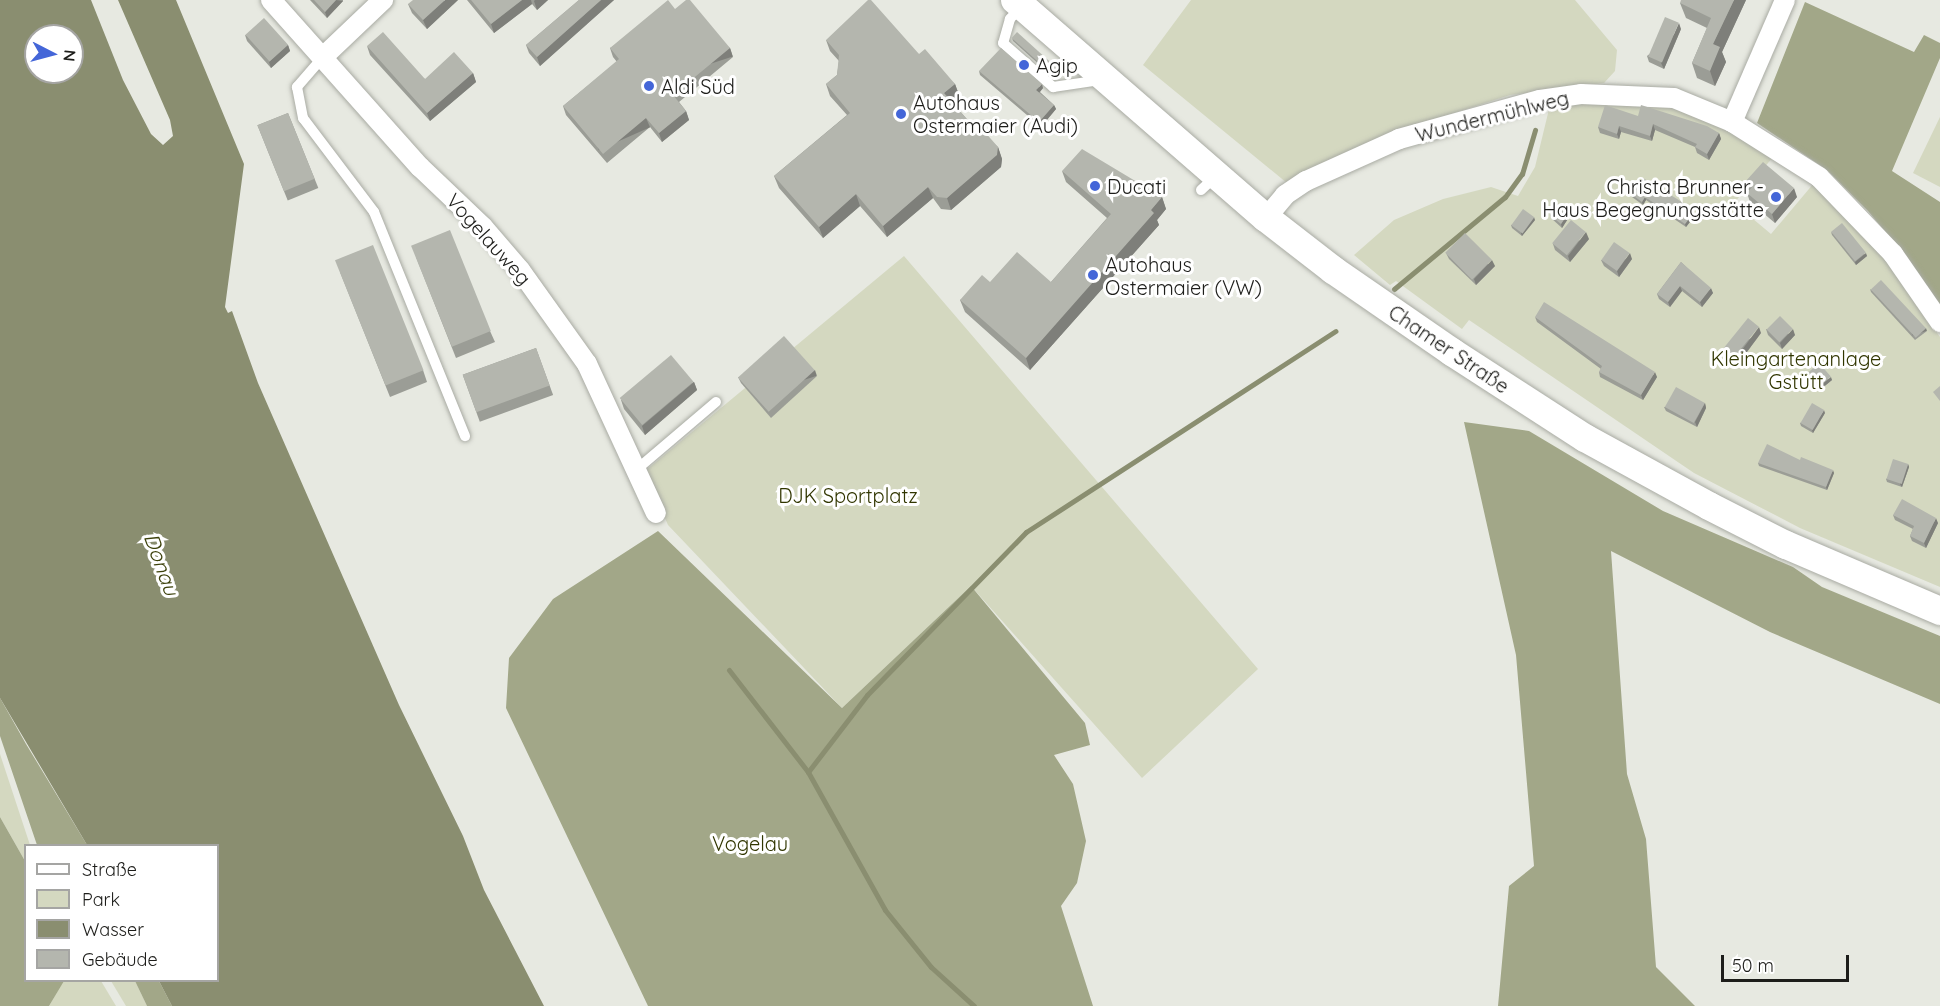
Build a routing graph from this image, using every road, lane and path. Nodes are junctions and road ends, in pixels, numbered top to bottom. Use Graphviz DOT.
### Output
graph roads {
  1 [pos="271,0"];
  2 [pos="383,0"];
  3 [pos="1785,0"];
  4 [pos="1019,3"];
  5 [pos="322,57"];
  6 [pos="1104,79"];
  7 [pos="1732,122"];
  8 [pos="1266,218"];
  9 [pos="1940,322"];
  10 [pos="716,402"];
  11 [pos="465,436"];
  12 [pos="636,470"];
  13 [pos="656,513"];
  14 [pos="1786,546"];
  15 [pos="1940,611"];
  16 [pos="1940,624"];
  1 -- 5 [label="street, Vogelauweg"];
  2 -- 5 [label="street"];
  3 -- 7 [label="street"];
  4 -- 6 [label="main road, Chamer Straße"];
  4 -- 6 [label="lane"];
  5 -- 11 [label="lane"];
  5 -- 12 [label="street, Vogelauweg"];
  6 -- 8 [label="main road, Chamer Straße"];
  7 -- 8 [label="street, Wundermühlweg"];
  7 -- 9 [label="street, Wundermühlweg"];
  8 -- 14 [label="main road, Chamer Straße"];
  10 -- 12 [label="lane"];
  12 -- 13 [label="street, Vogelauweg"];
  14 -- 15 [label="main road, Chamer Straße"];
  14 -- 16 [label="street"];
}
